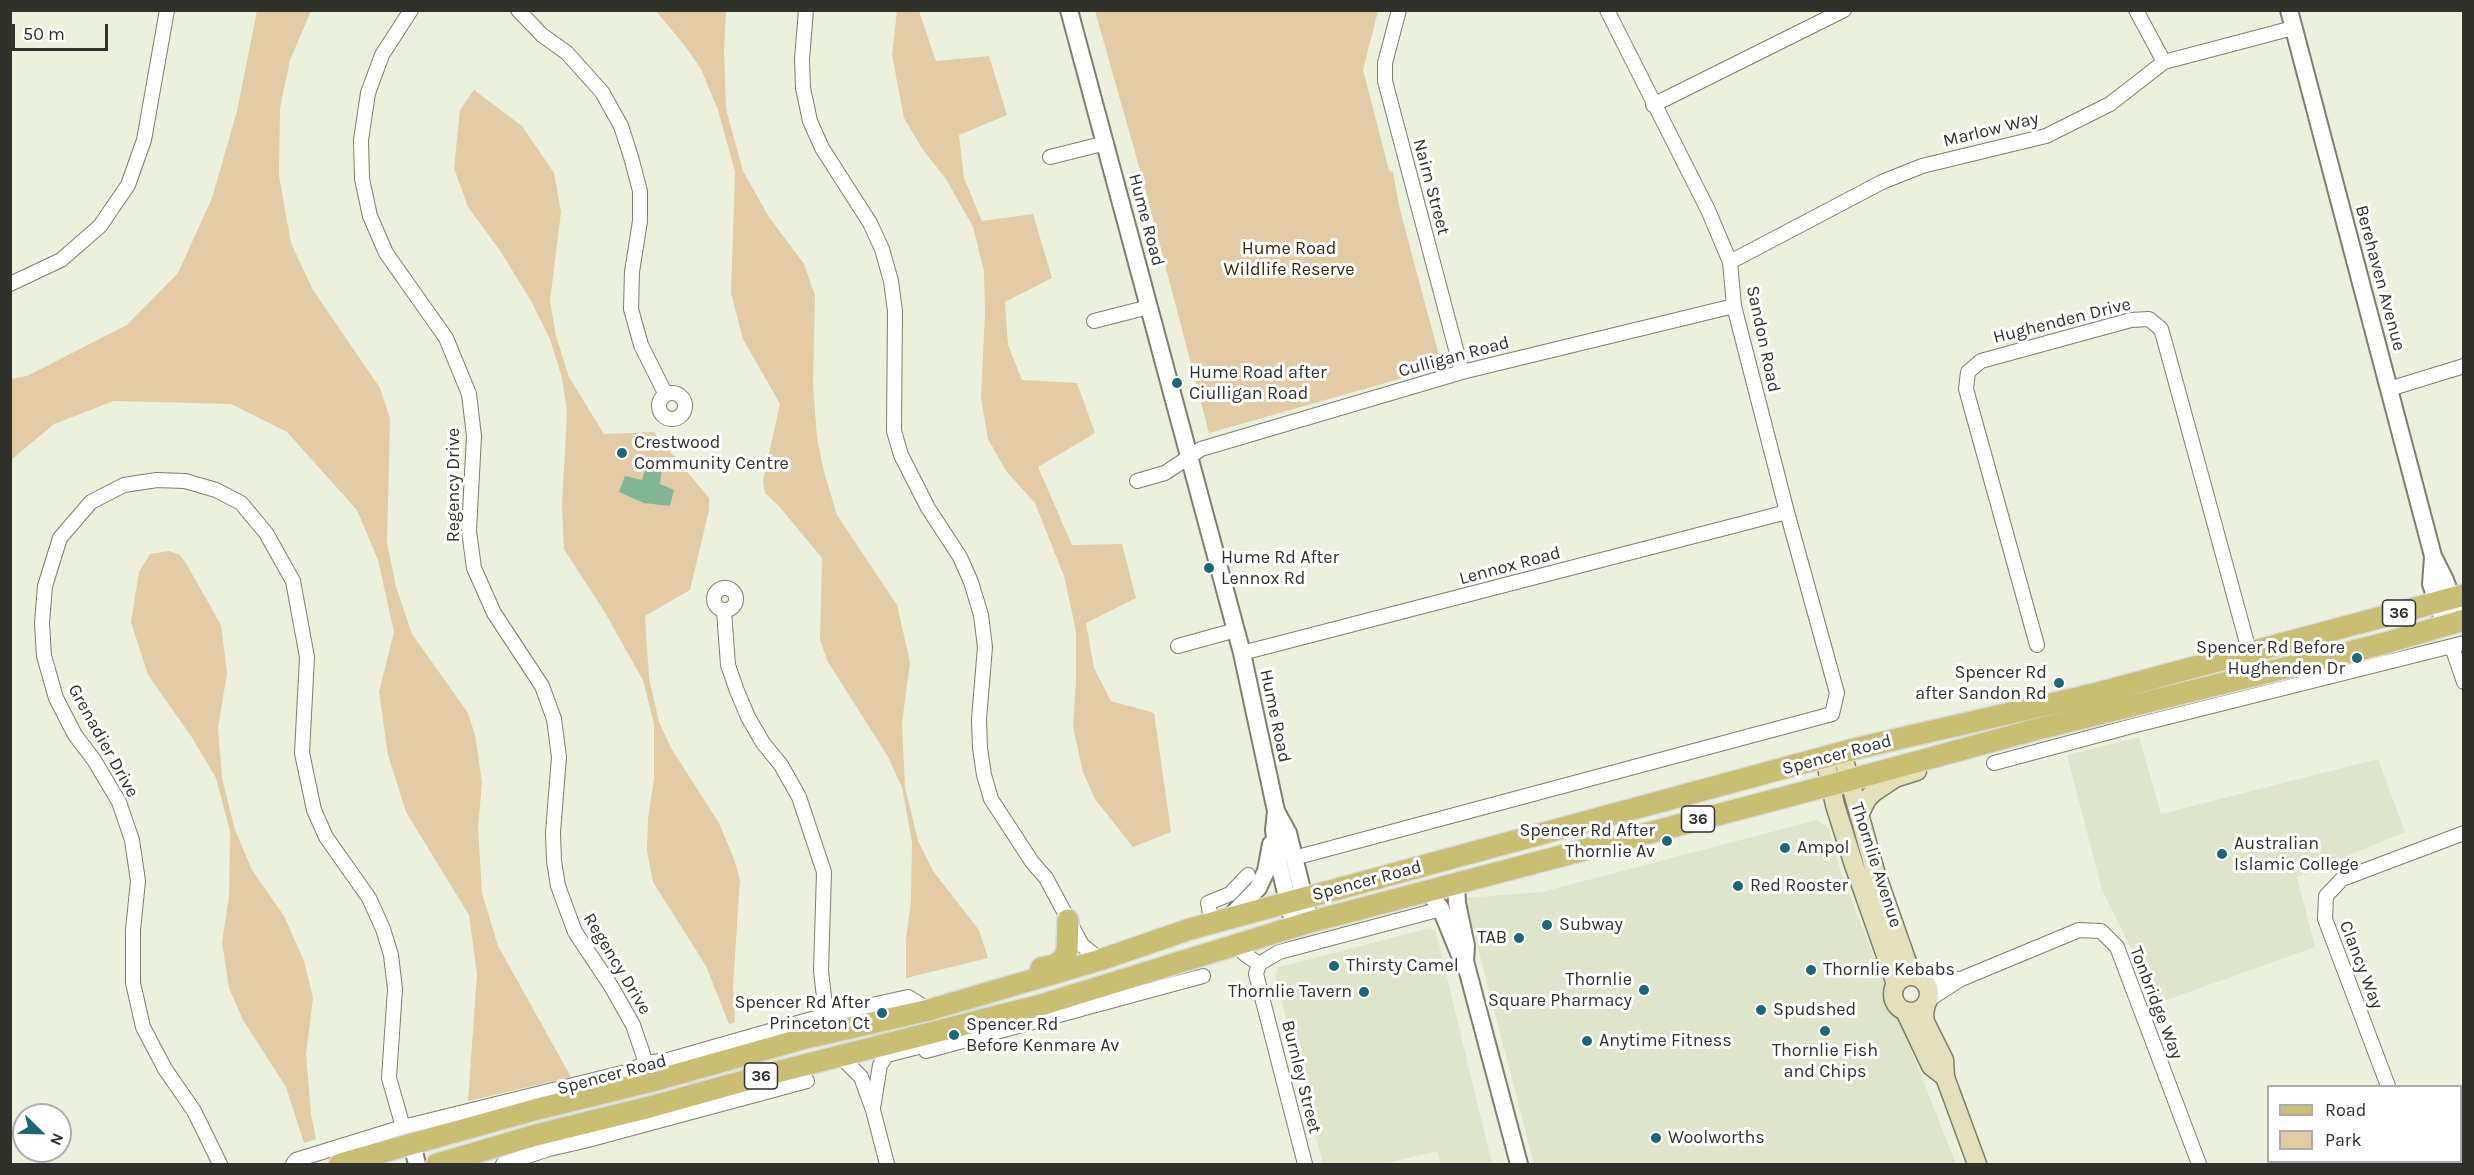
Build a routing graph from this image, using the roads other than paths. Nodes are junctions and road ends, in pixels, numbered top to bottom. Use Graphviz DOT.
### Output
graph roads {
  1 [pos="167,10"];
  2 [pos="411,10"];
  3 [pos="518,10"];
  4 [pos="806,10"];
  5 [pos="1069,10"];
  6 [pos="1399,10"];
  7 [pos="1607,10"];
  8 [pos="1844,10"];
  9 [pos="2136,10"];
  10 [pos="2289,10"];
  11 [pos="2293,28"];
  12 [pos="2164,62"];
  13 [pos="1653,105"];
  14 [pos="1106,142"];
  15 [pos="1050,157"];
  16 [pos="1730,262"];
  17 [pos="10,284"];
  18 [pos="1734,306"];
  19 [pos="1149,308"];
  20 [pos="1094,321"];
  21 [pos="2463,366"];
  22 [pos="1462,372"];
  23 [pos="2389,388"];
  24 [pos="665,393"];
  25 [pos="1188,459"];
  26 [pos="1137,481"];
  27 [pos="1787,512"];
  28 [pos="2451,599"];
  29 [pos="724,611"];
  30 [pos="2456,622"];
  31 [pos="1236,630"];
  32 [pos="2037,645"];
  33 [pos="2458,645"];
  34 [pos="1178,646"];
  35 [pos="2248,652"];
  36 [pos="1242,653"];
  37 [pos="2256,676"];
  38 [pos="2463,682"];
  39 [pos="1833,755"];
  40 [pos="1940,755"];
  41 [pos="1994,763"];
  42 [pos="1840,783"];
  43 [pos="1276,811"];
  44 [pos="1859,815"];
  45 [pos="1274,830"];
  46 [pos="2463,833"];
  47 [pos="1635,836"];
  48 [pos="1478,852"];
  49 [pos="1294,858"];
  50 [pos="1248,875"];
  51 [pos="1456,883"];
  52 [pos="1428,891"];
  53 [pos="1295,900"];
  54 [pos="1441,909"];
  55 [pos="1890,911"];
  56 [pos="1068,920"];
  57 [pos="1220,921"];
  58 [pos="1302,924"];
  59 [pos="1876,928"];
  60 [pos="1235,945"];
  61 [pos="1072,958"];
  62 [pos="1100,960"];
  63 [pos="1465,961"];
  64 [pos="1259,964"];
  65 [pos="1203,976"];
  66 [pos="1896,984"];
  67 [pos="1923,990"];
  68 [pos="1905,1011"];
  69 [pos="1005,1022"];
  70 [pos="830,1023"];
  71 [pos="938,1030"];
  72 [pos="926,1051"];
  73 [pos="840,1056"];
  74 [pos="646,1063"];
  75 [pos="765,1075"];
  76 [pos="1945,1077"];
  77 [pos="807,1082"];
  78 [pos="2388,1085"];
  79 [pos="753,1096"];
  80 [pos="873,1110"];
  81 [pos="543,1142"];
  82 [pos="416,1144"];
  83 [pos="220,1164"];
  84 [pos="293,1164"];
  85 [pos="340,1164"];
  86 [pos="437,1164"];
  87 [pos="503,1164"];
  88 [pos="887,1164"];
  89 [pos="1305,1164"];
  90 [pos="1519,1164"];
  91 [pos="1977,1164"];
  92 [pos="2199,1164"];
  1 -- 17 [label="street"];
  2 -- 74 [label="street, Regency Drive"];
  3 -- 24 [label="street"];
  4 -- 56 [label="street"];
  5 -- 14 [label="street, Hume Road"];
  6 -- 22 [label="street, Nairn Street"];
  7 -- 13 [label="street, Sandon Road"];
  8 -- 13 [label="street"];
  9 -- 12 [label="street"];
  10 -- 11 [label="street, Berehaven Avenue"];
  11 -- 12 [label="street, Marlow Way"];
  11 -- 23 [label="street, Berehaven Avenue"];
  12 -- 16 [label="street, Marlow Way"];
  13 -- 16 [label="street, Sandon Road"];
  14 -- 15 [label="street"];
  14 -- 19 [label="street, Hume Road"];
  16 -- 18 [label="street, Sandon Road"];
  18 -- 22 [label="street, Culligan Road"];
  18 -- 27 [label="street, Sandon Road"];
  19 -- 20 [label="street"];
  19 -- 25 [label="street, Hume Road"];
  21 -- 23 [label="street"];
  22 -- 25 [label="street, Culligan Road"];
  23 -- 28 [label="street, Berehaven Avenue"];
  25 -- 26 [label="street"];
  25 -- 31 [label="street, Hume Road"];
  27 -- 36 [label="street, Lennox Road"];
  27 -- 49 [label="street, Sandon Road"];
  28 -- 30 [label="street, Berehaven Avenue"];
  28 -- 35 [label="main road, Spencer Road / 36"];
  29 -- 70 [label="street"];
  30 -- 37 [label="main road, Spencer Road / 36"];
  31 -- 34 [label="street"];
  31 -- 36 [label="street, Hume Road"];
  32 -- 35 [label="street, Hughenden Drive"];
  33 -- 38 [label="street"];
  33 -- 41 [label="street"];
  35 -- 37 [label="street, Hughenden Drive"];
  35 -- 39 [label="main road, Spencer Road / 36"];
  36 -- 43 [label="street, Hume Road"];
  37 -- 40 [label="main road, Spencer Road / 36"];
  39 -- 42 [label="main road, Thornlie Avenue"];
  39 -- 48 [label="main road, Spencer Road / 36"];
  40 -- 42 [label="main road, Spencer Road / 36"];
  40 -- 44 [label="main road"];
  42 -- 44 [label="main road, Thornlie Avenue"];
  42 -- 47 [label="main road, Spencer Road / 36"];
  42 -- 59 [label="main road, Thornlie Avenue"];
  43 -- 45 [label="street, Hume Road"];
  43 -- 49 [label="street, Hume Road"];
  44 -- 55 [label="main road, Thornlie Avenue"];
  45 -- 53 [label="street, Hume Road"];
  45 -- 57 [label="street, Hume Road"];
  46 -- 78 [label="street, Clancy Way"];
  47 -- 48 [label="main road"];
  47 -- 51 [label="main road, Spencer Road / 36"];
  48 -- 53 [label="main road, Spencer Road / 36"];
  49 -- 53 [label="street, Hume Road"];
  50 -- 57 [label="street"];
  51 -- 52 [label="main road, Spencer Road / 36"];
  51 -- 63 [label="street"];
  52 -- 54 [label="street"];
  52 -- 58 [label="main road, Spencer Road / 36"];
  53 -- 57 [label="main road, Spencer Road / 36"];
  53 -- 58 [label="street, Hume Road"];
  54 -- 63 [label="street"];
  54 -- 64 [label="street"];
  55 -- 59 [label="main road"];
  55 -- 67 [label="main road, Thornlie Avenue"];
  56 -- 61 [label="main road"];
  56 -- 62 [label="street"];
  57 -- 62 [label="main road, Spencer Road / 36"];
  58 -- 60 [label="main road, Spencer Road / 36"];
  59 -- 66 [label="main road, Thornlie Avenue"];
  60 -- 61 [label="main road"];
  60 -- 64 [label="street"];
  60 -- 69 [label="main road, Spencer Road / 36"];
  61 -- 62 [label="main road, Spencer Road / 36"];
  61 -- 70 [label="main road, Spencer Road / 36"];
  63 -- 90 [label="street"];
  64 -- 89 [label="street, Burnley Street"];
  65 -- 69 [label="street, Spencer Road"];
  66 -- 67 [label="main road"];
  66 -- 68 [label="main road, Thornlie Avenue"];
  67 -- 68 [label="main road"];
  67 -- 76 [label="main road, Thornlie Avenue"];
  67 -- 92 [label="street, Tonbridge Way"];
  68 -- 76 [label="main road, Thornlie Avenue"];
  69 -- 70 [label="main road"];
  69 -- 71 [label="main road, Spencer Road / 36"];
  69 -- 72 [label="street, Spencer Road"];
  70 -- 74 [label="street, Spencer Road"];
  70 -- 82 [label="main road, Spencer Road / 36"];
  71 -- 73 [label="main road, Spencer Road / 36"];
  71 -- 80 [label="street"];
  73 -- 75 [label="main road, Spencer Road / 36"];
  73 -- 80 [label="street"];
  74 -- 82 [label="street, Spencer Road"];
  75 -- 79 [label="street"];
  75 -- 81 [label="main road, Spencer Road / 36"];
  76 -- 91 [label="main road, Thornlie Avenue"];
  77 -- 79 [label="street, Spencer Road"];
  79 -- 81 [label="street, Spencer Road"];
  80 -- 88 [label="street"];
  81 -- 86 [label="main road, Spencer Road / 36"];
  81 -- 87 [label="street, Spencer Road"];
  82 -- 83 [label="street, Grenadier Drive"];
  82 -- 84 [label="street, Spencer Road"];
  82 -- 85 [label="main road, Spencer Road / 36"];
  82 -- 86 [label="street"];
}
